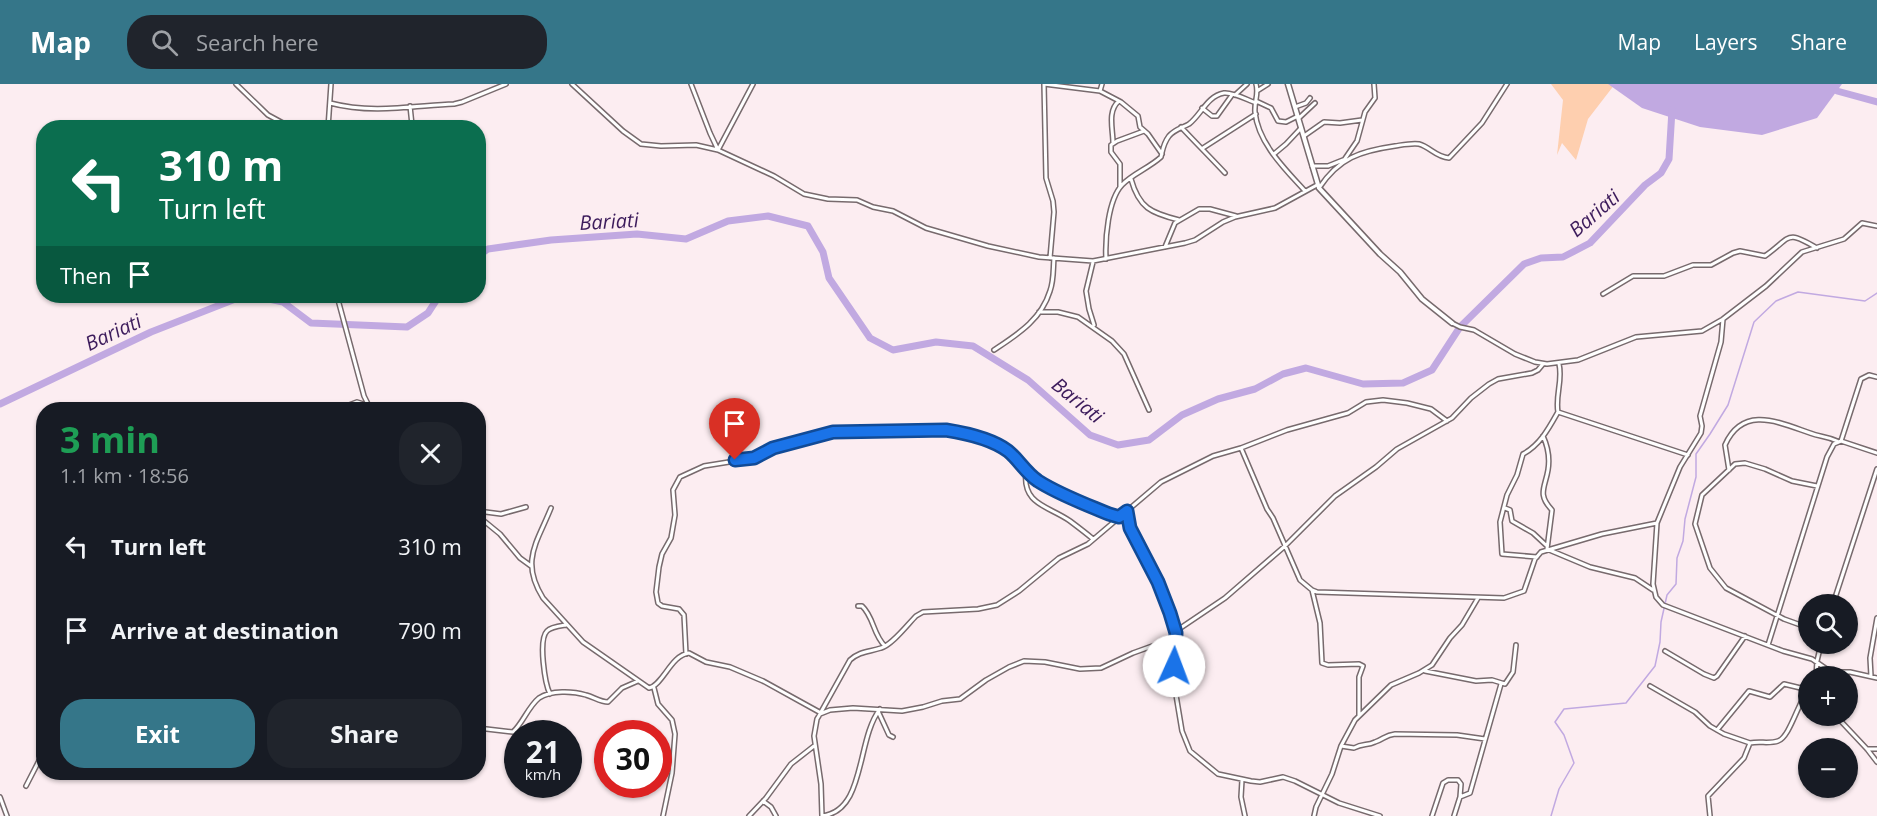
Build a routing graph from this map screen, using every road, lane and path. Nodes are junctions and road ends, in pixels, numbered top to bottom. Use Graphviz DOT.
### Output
graph roads {
  1 [pos="236,84"];
  2 [pos="331,84"];
  3 [pos="506,84"];
  4 [pos="572,84"];
  5 [pos="691,84"];
  6 [pos="753,84"];
  7 [pos="1044,84"];
  8 [pos="1102,84"];
  9 [pos="1247,84"];
  10 [pos="1256,84"];
  11 [pos="1268,84"];
  12 [pos="1288,84"];
  13 [pos="1374,84"];
  14 [pos="1507,84"];
  15 [pos="1100,91"];
  16 [pos="1257,92"];
  17 [pos="1234,95"];
  18 [pos="1310,98"];
  19 [pos="1119,101"];
  20 [pos="1256,102"];
  21 [pos="330,103"];
  22 [pos="1315,103"];
  23 [pos="410,106"];
  24 [pos="1295,107"];
  25 [pos="1203,108"];
  26 [pos="1256,114"];
  27 [pos="1298,117"];
  28 [pos="277,120"];
  29 [pos="329,120"];
  30 [pos="411,120"];
  31 [pos="1362,120"];
  32 [pos="1181,127"];
  33 [pos="1301,128"];
  34 [pos="1144,131"];
  35 [pos="1304,136"];
  36 [pos="1113,143"];
  37 [pos="1203,148"];
  38 [pos="718,150"];
  39 [pos="1162,154"];
  40 [pos="1274,154"];
  41 [pos="1345,159"];
  42 [pos="1342,163"];
  43 [pos="1311,166"];
  44 [pos="1225,173"];
  45 [pos="1131,178"];
  46 [pos="1120,187"];
  47 [pos="1318,187"];
  48 [pos="1305,191"];
  49 [pos="1237,216"];
  50 [pos="1179,220"];
  51 [pos="1877,226"];
  52 [pos="1165,247"];
  53 [pos="1817,248"];
  54 [pos="1052,258"];
  55 [pos="1106,260"];
  56 [pos="1093,261"];
  57 [pos="1603,294"];
  58 [pos="339,303"];
  59 [pos="1039,312"];
  60 [pos="1723,320"];
  61 [pos="1452,322"];
  62 [pos="1094,327"];
  63 [pos="994,351"];
  64 [pos="1543,364"];
  65 [pos="1559,364"];
  66 [pos="1877,377"];
  67 [pos="367,402"];
  68 [pos="1149,410"];
  69 [pos="1558,411"];
  70 [pos="1447,421"];
  71 [pos="1543,436"];
  72 [pos="1839,441"];
  73 [pos="1241,448"];
  74 [pos="1877,453"];
  75 [pos="1689,455"];
  76 [pos="1877,469"];
  77 [pos="1729,470"];
  78 [pos="1026,472"];
  79 [pos="1817,486"];
  80 [pos="525,507"];
  81 [pos="551,508"];
  82 [pos="1505,508"];
  83 [pos="1127,511"];
  84 [pos="486,512"];
  85 [pos="1119,517"];
  86 [pos="486,523"];
  87 [pos="1657,523"];
  88 [pos="1093,540"];
  89 [pos="1285,546"];
  90 [pos="1547,547"];
  91 [pos="1537,556"];
  92 [pos="531,566"];
  93 [pos="1312,590"];
  94 [pos="1653,590"];
  95 [pos="1836,594"];
  96 [pos="1479,597"];
  97 [pos="858,606"];
  98 [pos="1778,616"];
  99 [pos="1877,618"];
  100 [pos="1798,624"];
  101 [pos="566,625"];
  102 [pos="1176,633"];
  103 [pos="1745,636"];
  104 [pos="1516,645"];
  105 [pos="1768,645"];
  106 [pos="885,646"];
  107 [pos="1665,651"];
  108 [pos="686,654"];
  109 [pos="1819,654"];
  110 [pos="1817,661"];
  111 [pos="1817,666"];
  112 [pos="1424,670"];
  113 [pos="1871,676"];
  114 [pos="1877,678"];
  115 [pos="638,681"];
  116 [pos="1501,684"];
  117 [pos="1650,686"];
  118 [pos="1798,687"];
  119 [pos="654,688"];
  120 [pos="550,694"];
  121 [pos="1798,709"];
  122 [pos="879,710"];
  123 [pos="821,713"];
  124 [pos="1359,715"];
  125 [pos="1846,726"];
  126 [pos="486,729"];
  127 [pos="1717,730"];
  128 [pos="893,737"];
  129 [pos="1485,739"];
  130 [pos="1750,743"];
  131 [pos="815,745"];
  132 [pos="1341,746"];
  133 [pos="1867,748"];
  134 [pos="1877,749"];
  135 [pos="1877,762"];
  136 [pos="36,767"];
  137 [pos="1242,780"];
  138 [pos="26,786"];
  139 [pos="1323,794"];
  140 [pos="1460,796"];
  141 [pos="0,797"];
  142 [pos="763,801"];
  143 [pos="7,816"];
  144 [pos="663,816"];
  145 [pos="748,816"];
  146 [pos="776,816"];
  147 [pos="822,816"];
  148 [pos="1245,816"];
  149 [pos="1314,816"];
  150 [pos="1380,816"];
  151 [pos="1432,816"];
  152 [pos="1454,816"];
  153 [pos="1710,816"];
  1 -- 28 [label="street"];
  2 -- 21 [label="street"];
  3 -- 23 [label="street"];
  4 -- 38 [label="street"];
  5 -- 38 [label="street"];
  6 -- 38 [label="street"];
  7 -- 15 [label="street"];
  7 -- 54 [label="street"];
  8 -- 15 [label="street"];
  9 -- 17 [label="street"];
  10 -- 16 [label="street"];
  11 -- 16 [label="street"];
  12 -- 24 [label="street"];
  13 -- 31 [label="street"];
  14 -- 42 [label="street"];
  15 -- 19 [label="street"];
  16 -- 20 [label="street"];
  17 -- 20 [label="street"];
  17 -- 25 [label="street"];
  17 -- 25 [label="street"];
  18 -- 24 [label="street"];
  19 -- 34 [label="street"];
  19 -- 36 [label="street"];
  20 -- 26 [label="street"];
  20 -- 27 [label="street"];
  21 -- 23 [label="street"];
  21 -- 29 [label="street"];
  22 -- 27 [label="street"];
  23 -- 30 [label="street"];
  24 -- 27 [label="street"];
  25 -- 32 [label="street"];
  26 -- 37 [label="street"];
  26 -- 40 [label="street"];
  27 -- 33 [label="street"];
  31 -- 35 [label="street"];
  31 -- 41 [label="street"];
  32 -- 37 [label="street"];
  32 -- 39 [label="street"];
  33 -- 35 [label="street"];
  33 -- 40 [label="street"];
  34 -- 36 [label="street"];
  34 -- 39 [label="street"];
  35 -- 43 [label="street"];
  36 -- 46 [label="street"];
  37 -- 44 [label="street"];
  38 -- 54 [label="street"];
  39 -- 45 [label="street"];
  40 -- 48 [label="street"];
  41 -- 42 [label="street"];
  41 -- 43 [label="street"];
  42 -- 47 [label="street"];
  43 -- 47 [label="street"];
  45 -- 46 [label="street"];
  45 -- 50 [label="street"];
  46 -- 55 [label="street"];
  47 -- 48 [label="street"];
  47 -- 61 [label="street"];
  48 -- 49 [label="street"];
  49 -- 50 [label="street"];
  49 -- 52 [label="street"];
  50 -- 52 [label="street"];
  51 -- 53 [label="street"];
  52 -- 55 [label="street"];
  53 -- 57 [label="street"];
  53 -- 60 [label="street"];
  54 -- 56 [label="street"];
  54 -- 59 [label="street"];
  55 -- 56 [label="street"];
  56 -- 62 [label="street"];
  58 -- 67 [label="street"];
  59 -- 62 [label="street"];
  59 -- 63 [label="street"];
  60 -- 65 [label="street"];
  60 -- 75 [label="street"];
  61 -- 64 [label="street"];
  62 -- 68 [label="street"];
  64 -- 65 [label="street"];
  64 -- 70 [label="street"];
  65 -- 69 [label="street"];
  66 -- 72 [label="street"];
  69 -- 71 [label="street"];
  69 -- 75 [label="street"];
  70 -- 73 [label="street"];
  70 -- 89 [label="street"];
  71 -- 82 [label="street"];
  71 -- 90 [label="street"];
  72 -- 74 [label="street"];
  72 -- 77 [label="street"];
  72 -- 79 [label="street"];
  73 -- 83 [label="street"];
  73 -- 89 [label="street"];
  75 -- 87 [label="street"];
  76 -- 95 [label="street"];
  77 -- 79 [label="street"];
  77 -- 98 [label="street"];
  78 -- 85 [label="street"];
  78 -- 88 [label="street"];
  78 -- 108 [label="street"];
  79 -- 98 [label="street"];
  80 -- 84 [label="street"];
  81 -- 92 [label="street"];
  82 -- 90 [label="street"];
  82 -- 91 [label="street"];
  83 -- 85 [label="street"];
  83 -- 102 [label="street"];
  85 -- 88 [label="street"];
  86 -- 92 [label="street"];
  87 -- 90 [label="street"];
  87 -- 94 [label="street"];
  88 -- 106 [label="street"];
  89 -- 93 [label="street"];
  89 -- 102 [label="street"];
  90 -- 91 [label="street"];
  90 -- 94 [label="street"];
  91 -- 96 [label="street"];
  92 -- 101 [label="street"];
  93 -- 96 [label="street"];
  93 -- 124 [label="street"];
  94 -- 103 [label="street"];
  96 -- 112 [label="street"];
  97 -- 106 [label="street"];
  98 -- 100 [label="street"];
  98 -- 105 [label="street"];
  99 -- 113 [label="street"];
  101 -- 115 [label="street"];
  101 -- 120 [label="street"];
  102 -- 122 [label="street"];
  102 -- 137 [label="street"];
  103 -- 105 [label="street"];
  103 -- 107 [label="street"];
  104 -- 116 [label="street"];
  105 -- 110 [label="street"];
  106 -- 123 [label="street"];
  108 -- 119 [label="street"];
  108 -- 123 [label="street"];
  109 -- 110 [label="street"];
  110 -- 111 [label="street"];
  110 -- 113 [label="street"];
  112 -- 116 [label="street"];
  112 -- 124 [label="street"];
  113 -- 114 [label="street"];
  115 -- 119 [label="street"];
  115 -- 120 [label="street"];
  116 -- 129 [label="street"];
  117 -- 127 [label="street"];
  118 -- 127 [label="street"];
  119 -- 144 [label="street"];
  120 -- 126 [label="street"];
  121 -- 130 [label="street"];
  122 -- 123 [label="street"];
  122 -- 128 [label="street"];
  122 -- 147 [label="street"];
  123 -- 131 [label="street"];
  124 -- 132 [label="street"];
  125 -- 133 [label="street"];
  127 -- 130 [label="street"];
  129 -- 132 [label="street"];
  129 -- 140 [label="street"];
  130 -- 153 [label="street"];
  131 -- 142 [label="street"];
  131 -- 147 [label="street"];
  132 -- 139 [label="street"];
  133 -- 134 [label="street"];
  133 -- 135 [label="street"];
  136 -- 138 [label="street"];
  137 -- 139 [label="street"];
  137 -- 148 [label="street"];
  139 -- 149 [label="street"];
  139 -- 150 [label="street"];
  140 -- 151 [label="street"];
  140 -- 152 [label="street"];
  141 -- 143 [label="street"];
  142 -- 145 [label="street"];
  142 -- 146 [label="street"];
}
